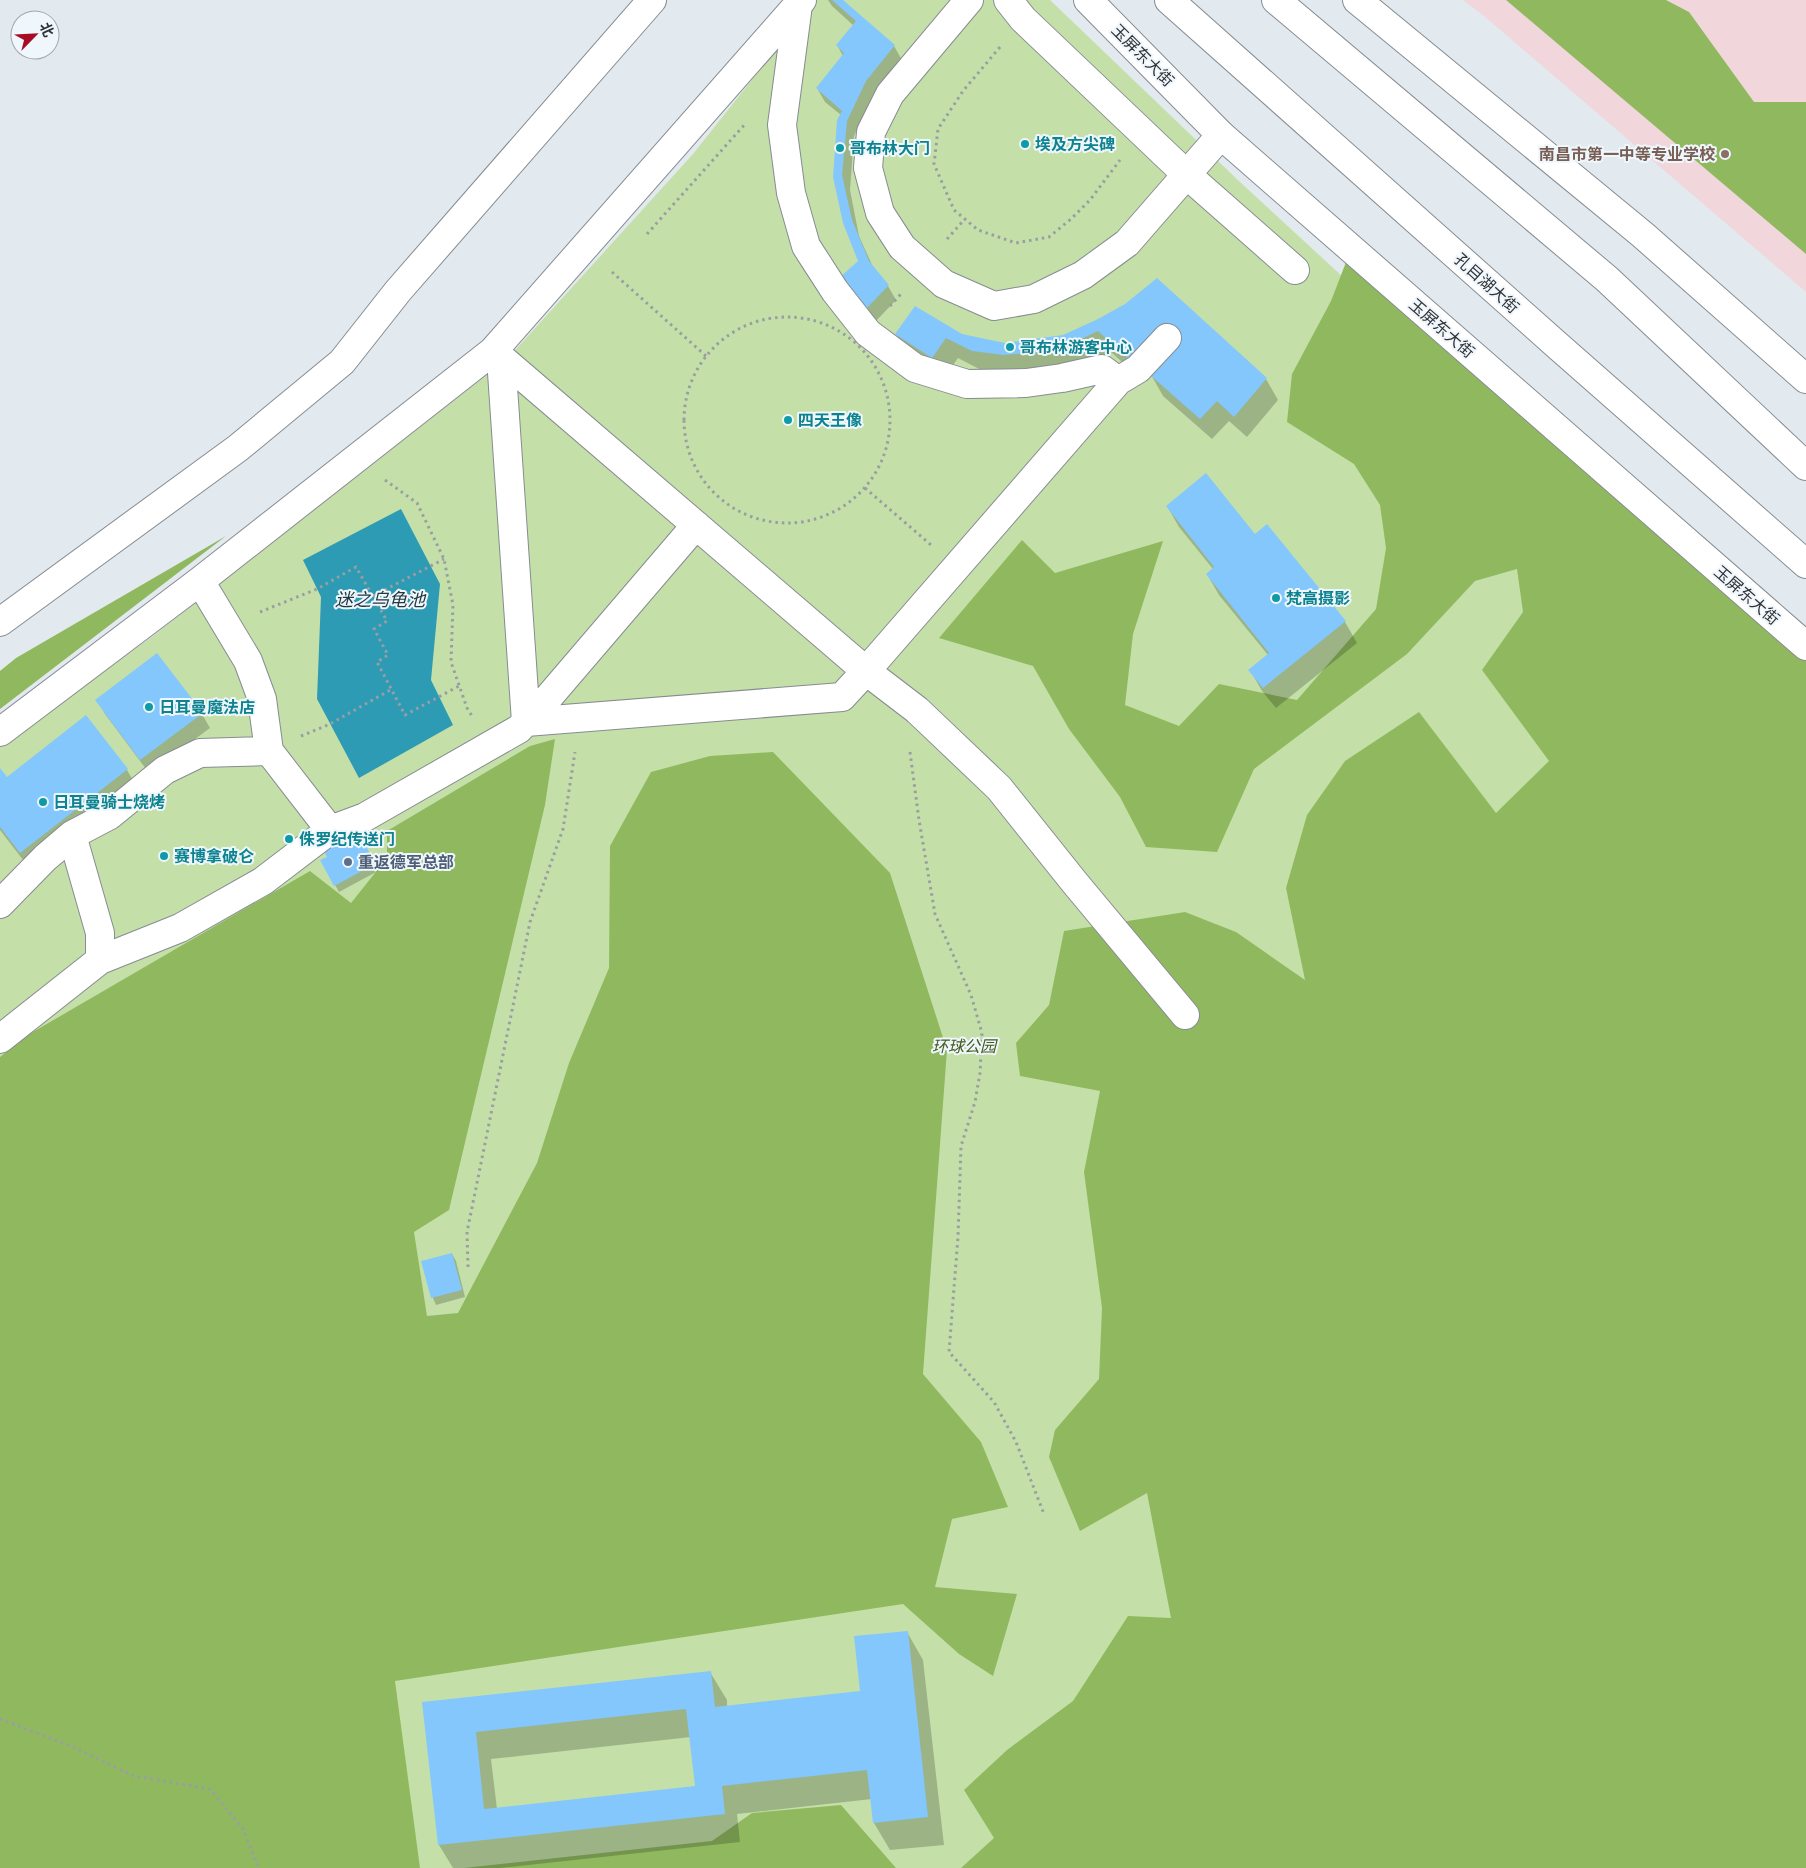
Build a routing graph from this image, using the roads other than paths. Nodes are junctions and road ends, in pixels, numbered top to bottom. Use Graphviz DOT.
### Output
graph roads {
  1 [pos="652,0"];
  2 [pos="969,0"];
  3 [pos="1008,0"];
  4 [pos="1088,0"];
  5 [pos="1169,0"];
  6 [pos="1276,0"];
  7 [pos="1357,0"];
  8 [pos="800,2"];
  9 [pos="1221,135"];
  10 [pos="1186,174"];
  11 [pos="1295,270"];
  12 [pos="1167,338"];
  13 [pos="497,355"];
  14 [pos="1806,379"];
  15 [pos="1118,381"];
  16 [pos="1806,466"];
  17 [pos="696,525"];
  18 [pos="1806,564"];
  19 [pos="200,581"];
  20 [pos="0,622"];
  21 [pos="1806,646"];
  22 [pos="866,671"];
  23 [pos="526,722"];
  24 [pos="0,732"];
  25 [pos="269,750"];
  26 [pos="330,830"];
  27 [pos="72,835"];
  28 [pos="0,904"];
  29 [pos="100,960"];
  30 [pos="1185,1015"];
  31 [pos="0,1039"];
  1 -- 20 [label="main road"];
  2 -- 10 [label="main road"];
  3 -- 10 [label="main road"];
  4 -- 9 [label="main road, 玉屏东大街"];
  5 -- 18 [label="main road, 孔目湖大街"];
  6 -- 16 [label="main road"];
  7 -- 14 [label="main road"];
  8 -- 13 [label="main road"];
  8 -- 15 [label="main road"];
  9 -- 10 [label="main road"];
  9 -- 21 [label="main road, 玉屏东大街"];
  10 -- 11 [label="main road"];
  12 -- 15 [label="main road"];
  13 -- 17 [label="main road"];
  13 -- 19 [label="main road"];
  13 -- 23 [label="main road"];
  15 -- 22 [label="main road"];
  17 -- 22 [label="main road"];
  17 -- 23 [label="main road"];
  19 -- 24 [label="main road"];
  19 -- 25 [label="main road"];
  22 -- 23 [label="main road"];
  22 -- 30 [label="main road"];
  23 -- 26 [label="main road"];
  25 -- 26 [label="main road"];
  25 -- 27 [label="main road"];
  26 -- 29 [label="main road"];
  27 -- 28 [label="main road"];
  27 -- 29 [label="main road"];
  29 -- 31 [label="main road"];
}
